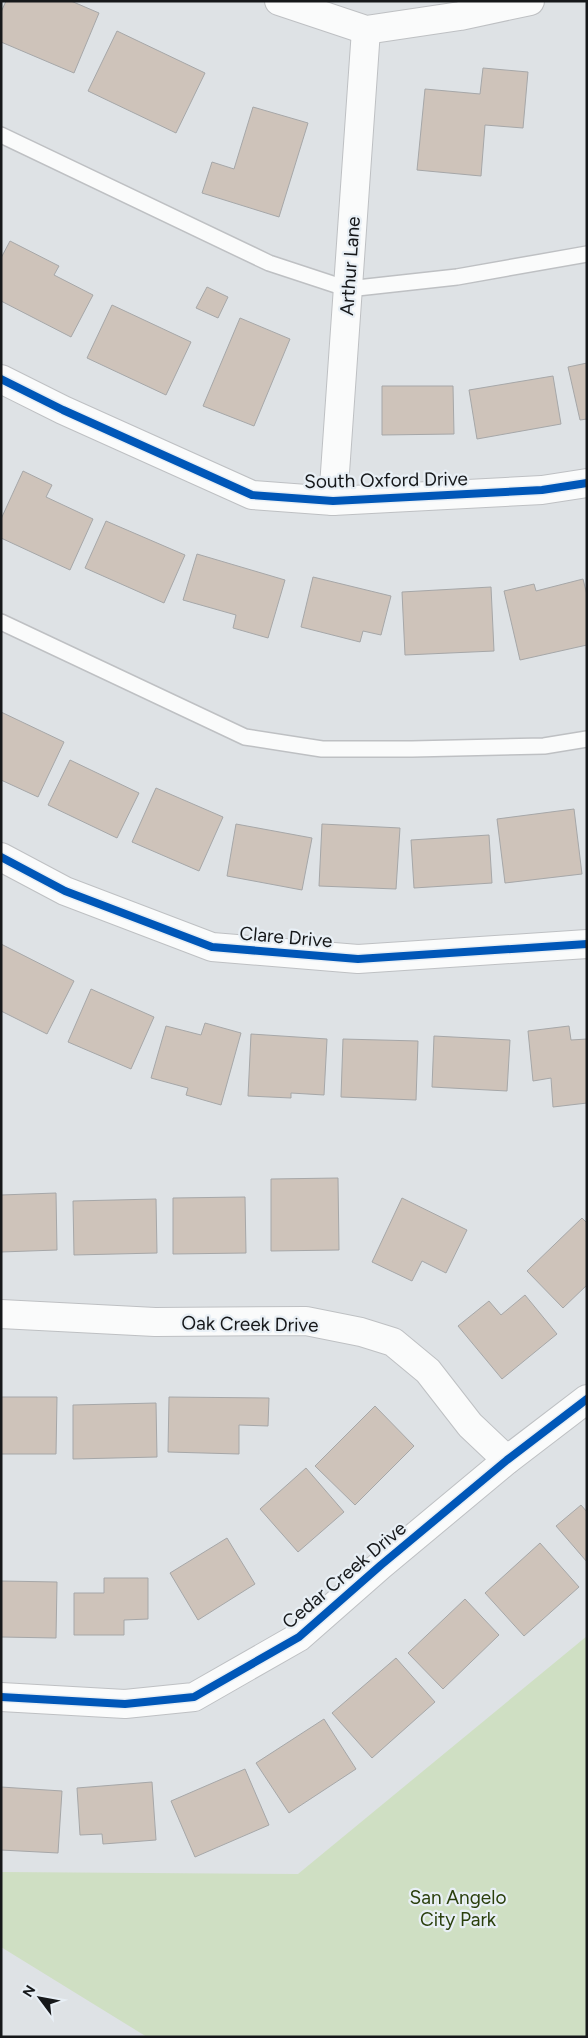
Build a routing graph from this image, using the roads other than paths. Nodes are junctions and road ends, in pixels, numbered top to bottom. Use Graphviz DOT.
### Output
graph roads {
  1 [pos="279,1"];
  2 [pos="530,1"];
  3 [pos="366,30"];
  4 [pos="1,135"];
  5 [pos="587,254"];
  6 [pos="348,289"];
  7 [pos="1,378"];
  8 [pos="587,483"];
  9 [pos="333,501"];
  10 [pos="1,622"];
  11 [pos="587,739"];
  12 [pos="1,857"];
  13 [pos="587,944"];
  14 [pos="1,1314"];
  15 [pos="587,1399"];
  16 [pos="507,1460"];
  17 [pos="1,1697"];
  1 -- 3 [label="street"];
  2 -- 3 [label="street"];
  3 -- 6 [label="street, Arthur Lane"];
  4 -- 6 [label="lane"];
  5 -- 6 [label="lane"];
  6 -- 9 [label="street, Arthur Lane"];
  7 -- 9 [label="street, South Oxford Drive"];
  8 -- 9 [label="street, South Oxford Drive"];
  10 -- 11 [label="lane"];
  12 -- 13 [label="street, Clare Drive"];
  14 -- 16 [label="street, Oak Creek Drive"];
  15 -- 16 [label="street, Cedar Creek Drive"];
  16 -- 17 [label="street, Cedar Creek Drive"];
}
